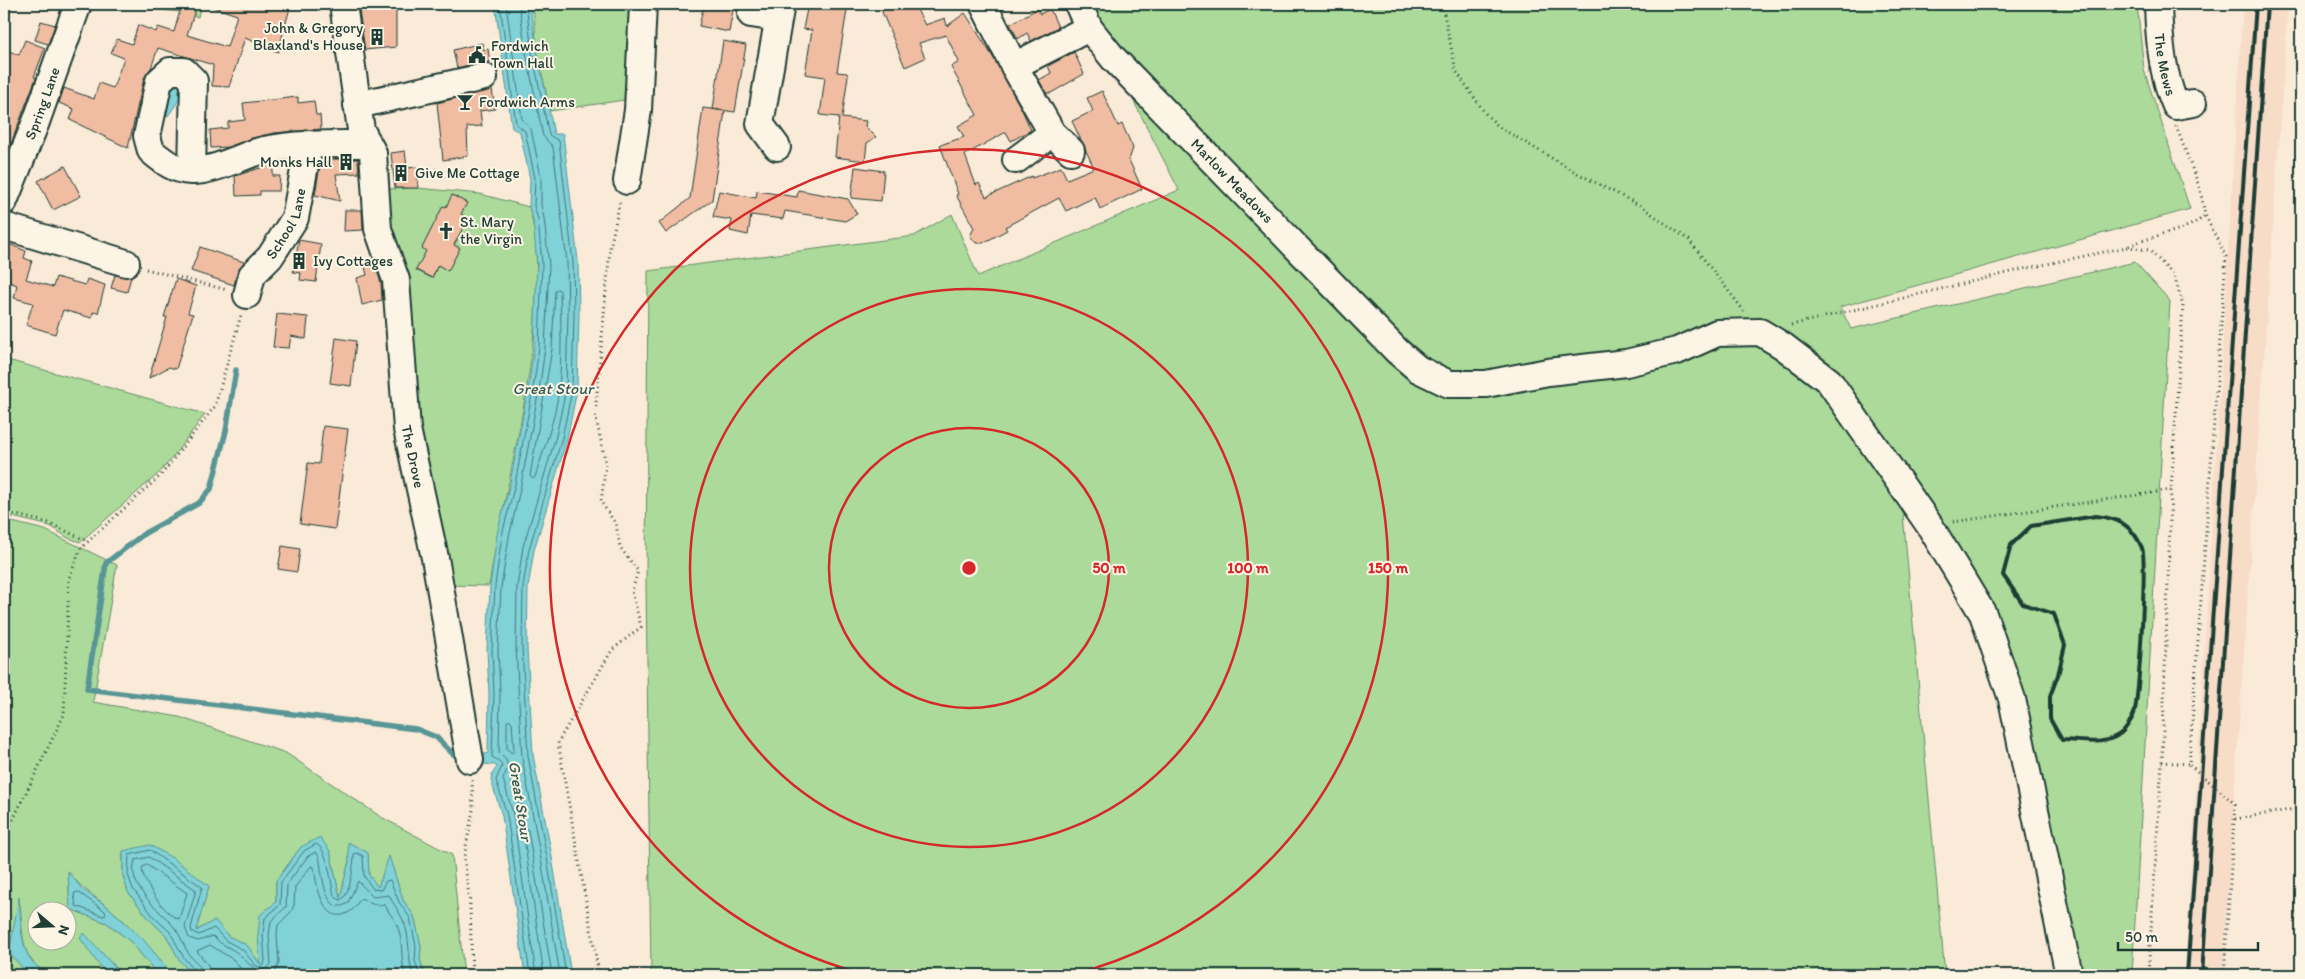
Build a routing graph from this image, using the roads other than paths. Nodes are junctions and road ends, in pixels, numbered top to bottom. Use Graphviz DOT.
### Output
graph roads {
  1 [pos="78,4"];
  2 [pos="342,4"];
  3 [pos="643,4"];
  4 [pos="983,4"];
  5 [pos="1078,4"];
  6 [pos="2158,4"];
  7 [pos="779,11"];
  8 [pos="751,14"];
  9 [pos="1089,28"];
  10 [pos="1014,66"];
  11 [pos="484,77"];
  12 [pos="2193,103"];
  13 [pos="357,105"];
  14 [pos="309,144"];
  15 [pos="777,147"];
  16 [pos="370,148"];
  17 [pos="1016,160"];
  18 [pos="192,171"];
  19 [pos="627,181"];
  20 [pos="4,201"];
  21 [pos="4,226"];
  22 [pos="126,263"];
  23 [pos="247,296"];
  24 [pos="470,760"];
  25 [pos="2069,975"];
  1 -- 20 [label="street, Spring Lane"];
  2 -- 13 [label="street, The Drove"];
  3 -- 19 [label="street"];
  4 -- 10 [label="street"];
  5 -- 9 [label="street, Marlow Meadows"];
  6 -- 12 [label="street, The Mews"];
  7 -- 8 [label="street"];
  7 -- 15 [label="street"];
  9 -- 10 [label="street"];
  9 -- 25 [label="street, Marlow Meadows"];
  10 -- 17 [label="street"];
  11 -- 13 [label="street"];
  13 -- 16 [label="street, The Drove"];
  14 -- 16 [label="street"];
  14 -- 18 [label="street"];
  14 -- 23 [label="street, School Lane"];
  16 -- 24 [label="street, The Drove"];
  21 -- 22 [label="street"];
}
